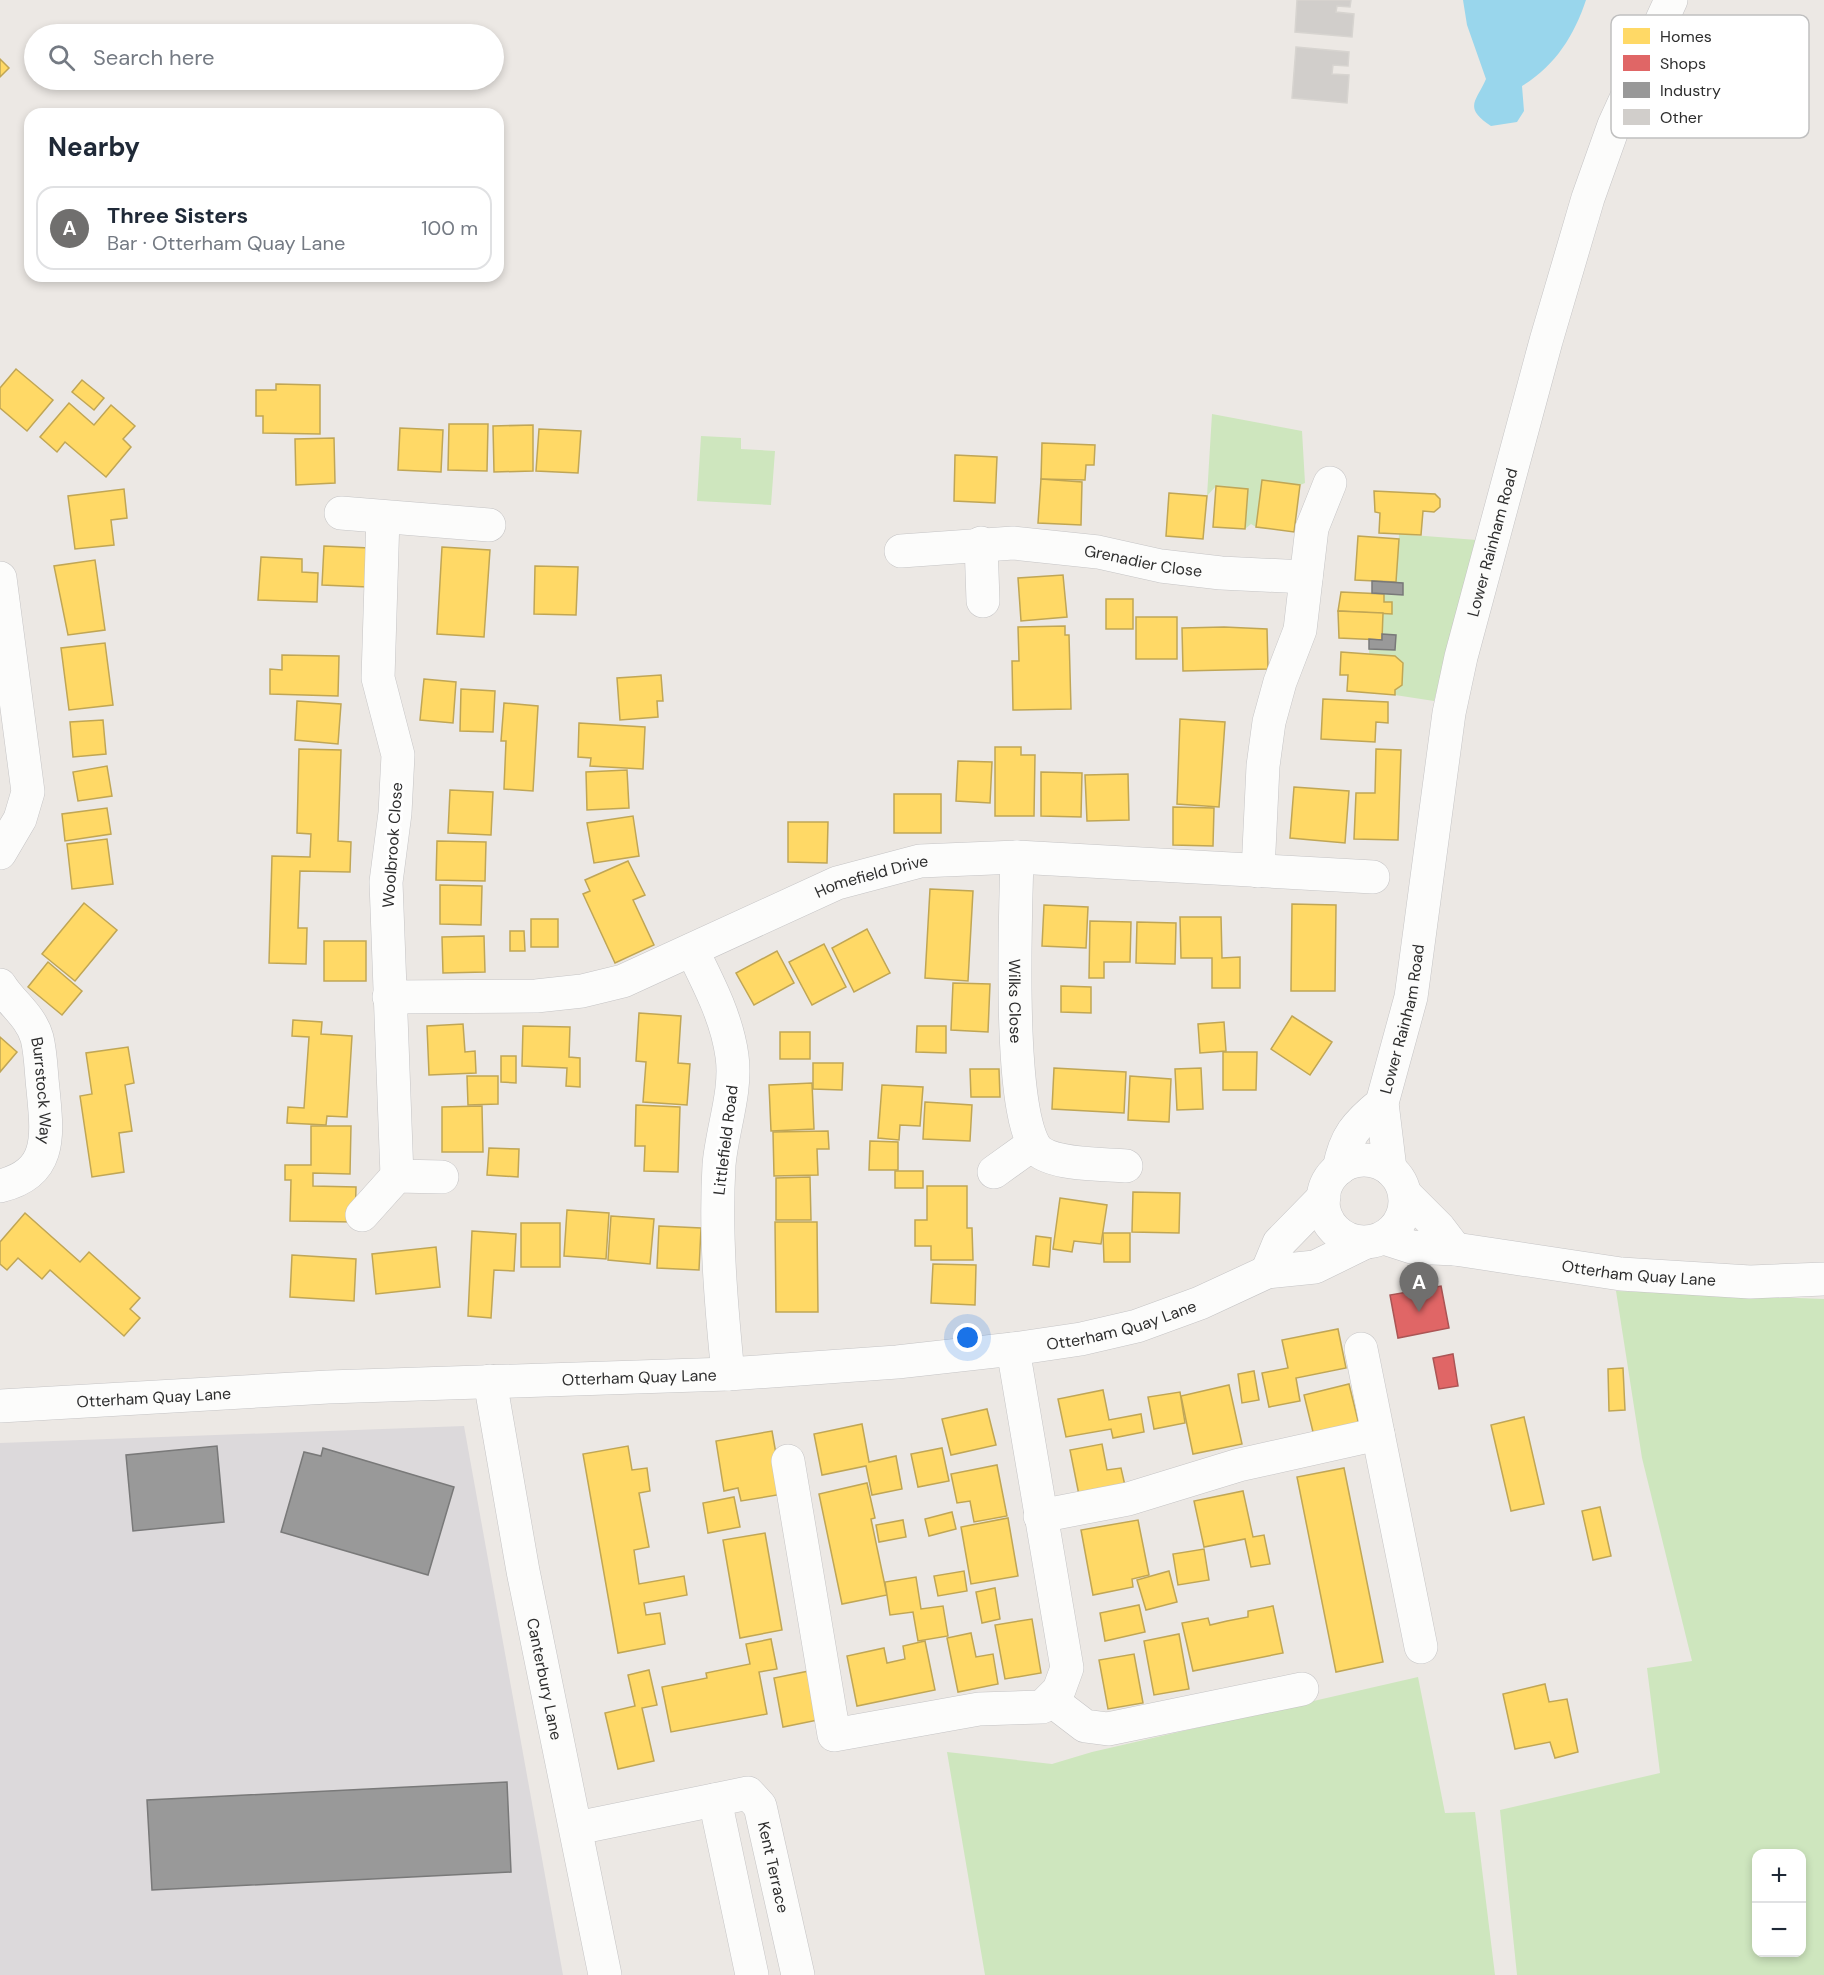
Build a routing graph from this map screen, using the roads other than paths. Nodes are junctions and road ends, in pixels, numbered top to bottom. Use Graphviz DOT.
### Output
graph roads {
  1 [pos="1671,0"];
  2 [pos="1664,15"];
  3 [pos="1611,133"];
  4 [pos="1330,483"];
  5 [pos="341,513"];
  6 [pos="383,517"];
  7 [pos="489,525"];
  8 [pos="981,543"];
  9 [pos="901,551"];
  10 [pos="1306,577"];
  11 [pos="1,593"];
  12 [pos="983,601"];
  13 [pos="0,853"];
  14 [pos="1017,857"];
  15 [pos="1258,871"];
  16 [pos="1373,878"];
  17 [pos="692,950"];
  18 [pos="0,985"];
  19 [pos="389,997"];
  20 [pos="1382,1103"];
  21 [pos="1033,1144"];
  22 [pos="1126,1166"];
  23 [pos="994,1172"];
  24 [pos="397,1176"];
  25 [pos="442,1177"];
  26 [pos="1397,1181"];
  27 [pos="1331,1183"];
  28 [pos="0,1186"];
  29 [pos="362,1215"];
  30 [pos="1374,1240"];
  31 [pos="1455,1249"];
  32 [pos="1267,1272"];
  33 [pos="1824,1279"];
  34 [pos="1013,1349"];
  35 [pos="1360,1349"];
  36 [pos="728,1374"];
  37 [pos="490,1381"];
  38 [pos="0,1406"];
  39 [pos="1378,1434"];
  40 [pos="788,1461"];
  41 [pos="1040,1516"];
  42 [pos="1421,1647"];
  43 [pos="1302,1689"];
  44 [pos="1051,1700"];
  45 [pos="715,1800"];
  46 [pos="578,1828"];
  47 [pos="605,1975"];
  48 [pos="752,1975"];
  49 [pos="798,1975"];
  1 -- 2 [label="street, Lower Rainham Road"];
  3 -- 20 [label="street, Lower Rainham Road"];
  4 -- 10 [label="street"];
  5 -- 6 [label="street"];
  6 -- 7 [label="street"];
  6 -- 19 [label="street, Woolbrook Close"];
  8 -- 9 [label="street, Grenadier Close"];
  8 -- 10 [label="street, Grenadier Close"];
  8 -- 12 [label="street"];
  10 -- 15 [label="street"];
  11 -- 13 [label="street"];
  14 -- 15 [label="street, Homefield Drive"];
  14 -- 17 [label="street, Homefield Drive"];
  14 -- 21 [label="street, Wilks Close"];
  15 -- 16 [label="street, Homefield Drive"];
  17 -- 19 [label="street, Homefield Drive"];
  17 -- 36 [label="street, Littlefield Road"];
  18 -- 28 [label="street, Burrstock Way"];
  19 -- 24 [label="street, Woolbrook Close"];
  20 -- 26 [label="street, Lower Rainham Road"];
  20 -- 27 [label="street, Lower Rainham Road"];
  21 -- 22 [label="street"];
  21 -- 23 [label="street"];
  24 -- 25 [label="street"];
  24 -- 29 [label="street"];
  26 -- 27 [label="street"];
  26 -- 30 [label="street"];
  26 -- 31 [label="street"];
  27 -- 30 [label="street"];
  27 -- 32 [label="street"];
  30 -- 31 [label="street, Otterham Quay Lane"];
  30 -- 32 [label="street, Otterham Quay Lane"];
  31 -- 33 [label="street, Otterham Quay Lane"];
  32 -- 34 [label="street, Otterham Quay Lane"];
  34 -- 36 [label="street, Otterham Quay Lane"];
  34 -- 41 [label="street"];
  35 -- 39 [label="street"];
  36 -- 37 [label="street, Otterham Quay Lane"];
  37 -- 38 [label="street, Otterham Quay Lane"];
  37 -- 46 [label="street, Canterbury Lane"];
  39 -- 41 [label="street"];
  39 -- 42 [label="street"];
  40 -- 44 [label="street"];
  41 -- 44 [label="street"];
  43 -- 44 [label="street"];
  45 -- 46 [label="street, Kent Terrace"];
  45 -- 48 [label="street"];
  45 -- 49 [label="street, Kent Terrace"];
  46 -- 47 [label="street, Canterbury Lane"];
}
